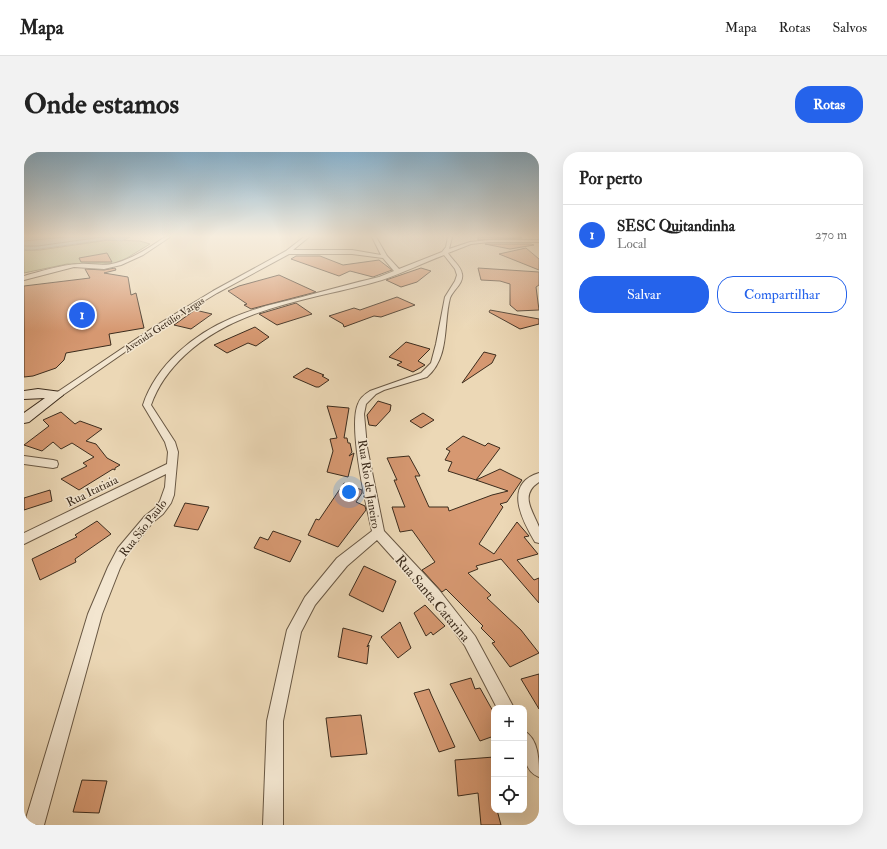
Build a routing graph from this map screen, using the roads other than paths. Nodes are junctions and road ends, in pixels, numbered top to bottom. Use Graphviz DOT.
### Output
graph roads {
  1 [pos="60,268"];
  2 [pos="258,268"];
  3 [pos="395,268"];
  4 [pos="406,268"];
  5 [pos="456,268"];
  6 [pos="398,272"];
  7 [pos="24,278"];
  8 [pos="24,395"];
  9 [pos="57,395"];
  10 [pos="24,418"];
  11 [pos="24,460"];
  12 [pos="53,464"];
  13 [pos="172,466"];
  14 [pos="539,477"];
  15 [pos="378,533"];
  16 [pos="539,538"];
  17 [pos="24,539"];
  18 [pos="504,705"];
  19 [pos="525,741"];
  20 [pos="539,768"];
  21 [pos="34,825"];
  22 [pos="273,825"];
  1 -- 7 [label="street"];
  2 -- 9 [label="street, Avenida Getúlio Vargas"];
  3 -- 6 [label="street"];
  4 -- 6 [label="street, Rua São Paulo"];
  5 -- 15 [label="street, Rua Rio de Janeiro"];
  6 -- 13 [label="street, Rua São Paulo"];
  8 -- 9 [label="street"];
  9 -- 10 [label="street, Avenida Getúlio Vargas"];
  11 -- 12 [label="street"];
  13 -- 17 [label="street, Rua Itatiaia"];
  13 -- 21 [label="street, Rua São Paulo"];
  14 -- 16 [label="street"];
  15 -- 18 [label="street, Rua Santa Catarina"];
  15 -- 22 [label="street, Rua Rio de Janeiro"];
  19 -- 20 [label="street"];
}
